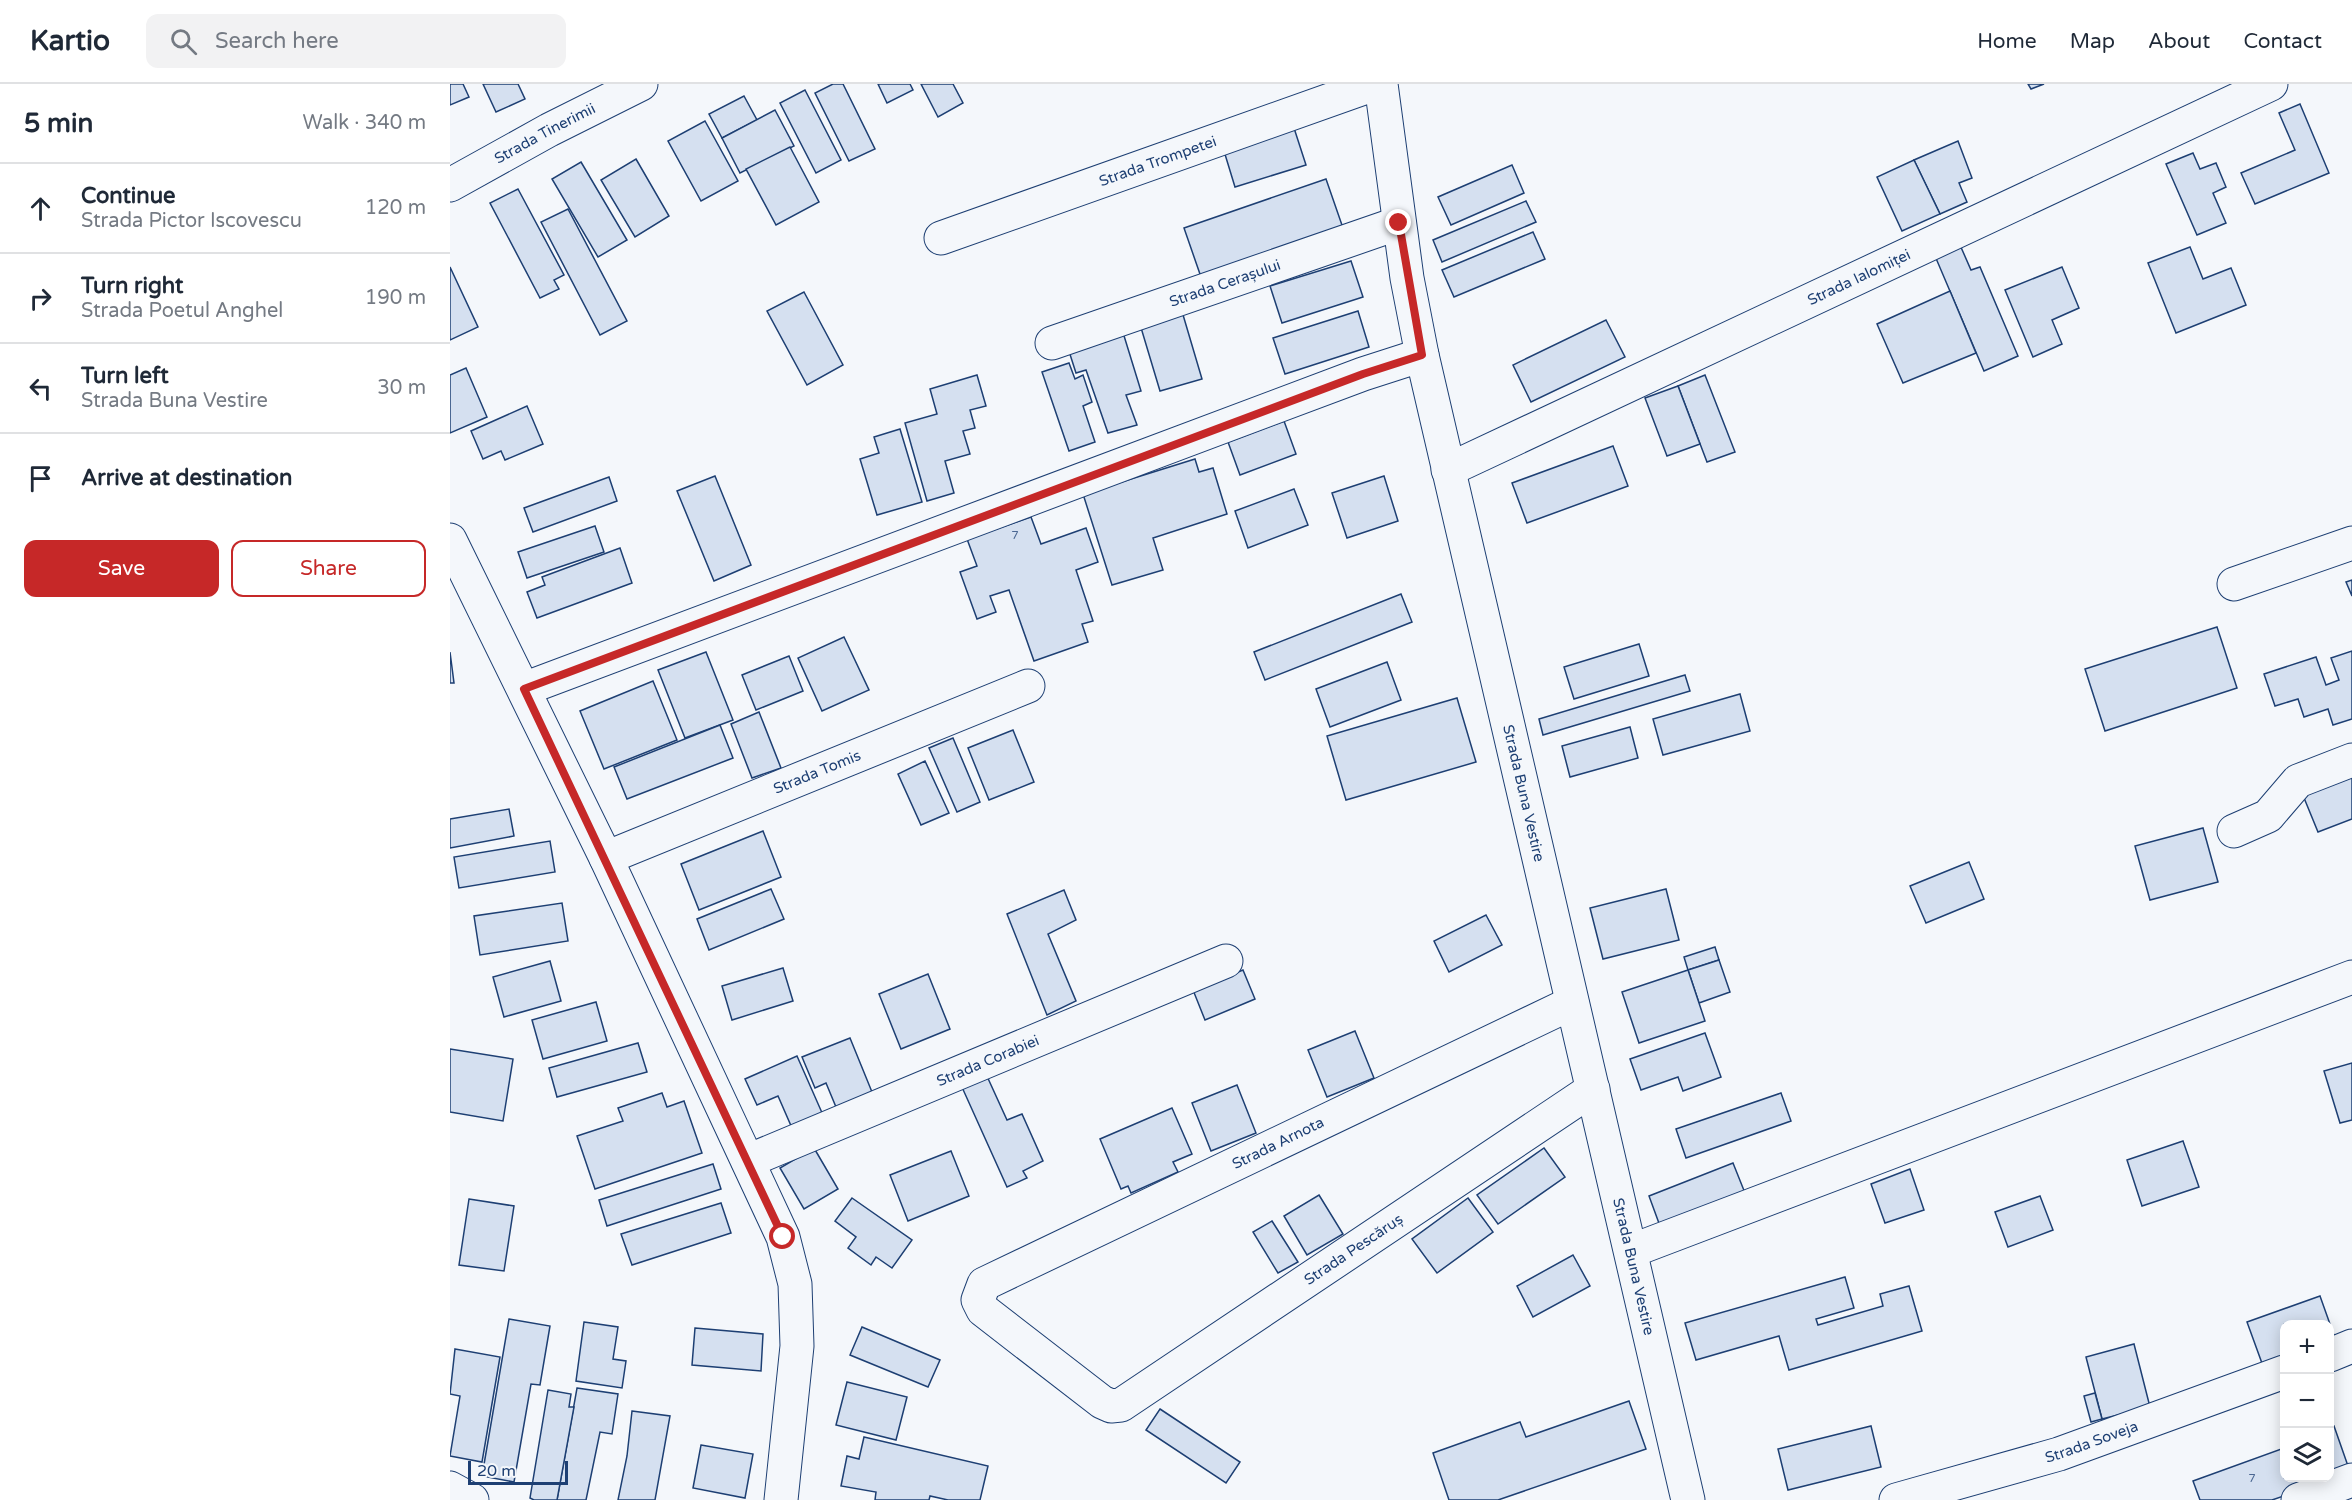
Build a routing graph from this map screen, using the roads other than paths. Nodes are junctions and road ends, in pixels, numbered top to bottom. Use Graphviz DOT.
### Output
graph roads {
  1 [pos="641,84"];
  2 [pos="1375,84"];
  3 [pos="1381,84"];
  4 [pos="2271,84"];
  5 [pos="450,185"];
  6 [pos="1399,223"];
  7 [pos="941,238"];
  8 [pos="1052,342"];
  9 [pos="1422,355"];
  10 [pos="1448,470"];
  11 [pos="450,540"];
  12 [pos="2352,543"];
  13 [pos="2234,584"];
  14 [pos="1028,686"];
  15 [pos="524,689"];
  16 [pos="2352,760"];
  17 [pos="2234,831"];
  18 [pos="606,858"];
  19 [pos="1226,961"];
  20 [pos="2352,977"];
  21 [pos="1572,1003"];
  22 [pos="1593,1089"];
  23 [pos="748,1161"];
  24 [pos="1631,1251"];
  25 [pos="2352,1346"];
  26 [pos="2334,1353"];
  27 [pos="2280,1373"];
  28 [pos="1111,1406"];
  29 [pos="2352,1480"];
  30 [pos="450,1488"];
  31 [pos="472,1500"];
  32 [pos="781,1500"];
  33 [pos="1689,1500"];
  34 [pos="1896,1500"];
  35 [pos="2298,1500"];
  1 -- 5 [label="street, Strada Tinerimii"];
  2 -- 7 [label="street, Strada Trompetei"];
  3 -- 6 [label="street, Strada Buna Vestire"];
  4 -- 10 [label="street, Strada Ialomiței"];
  6 -- 8 [label="street, Strada Cerașului"];
  6 -- 9 [label="street, Strada Buna Vestire"];
  9 -- 10 [label="street, Strada Buna Vestire"];
  9 -- 15 [label="street"];
  10 -- 21 [label="street, Strada Buna Vestire"];
  11 -- 15 [label="street"];
  12 -- 13 [label="street"];
  14 -- 18 [label="street, Strada Tomis"];
  15 -- 18 [label="street"];
  16 -- 17 [label="street"];
  18 -- 23 [label="street"];
  19 -- 23 [label="street, Strada Corabiei"];
  20 -- 24 [label="street"];
  21 -- 22 [label="street, Strada Buna Vestire"];
  21 -- 28 [label="street, Strada Arnota"];
  22 -- 24 [label="street, Strada Buna Vestire"];
  22 -- 28 [label="street, Strada Pescăruș"];
  23 -- 32 [label="street"];
  24 -- 33 [label="street, Strada Buna Vestire"];
  25 -- 26 [label="street"];
  27 -- 34 [label="street, Strada Soveja"];
  29 -- 35 [label="street"];
  30 -- 31 [label="street"];
}
